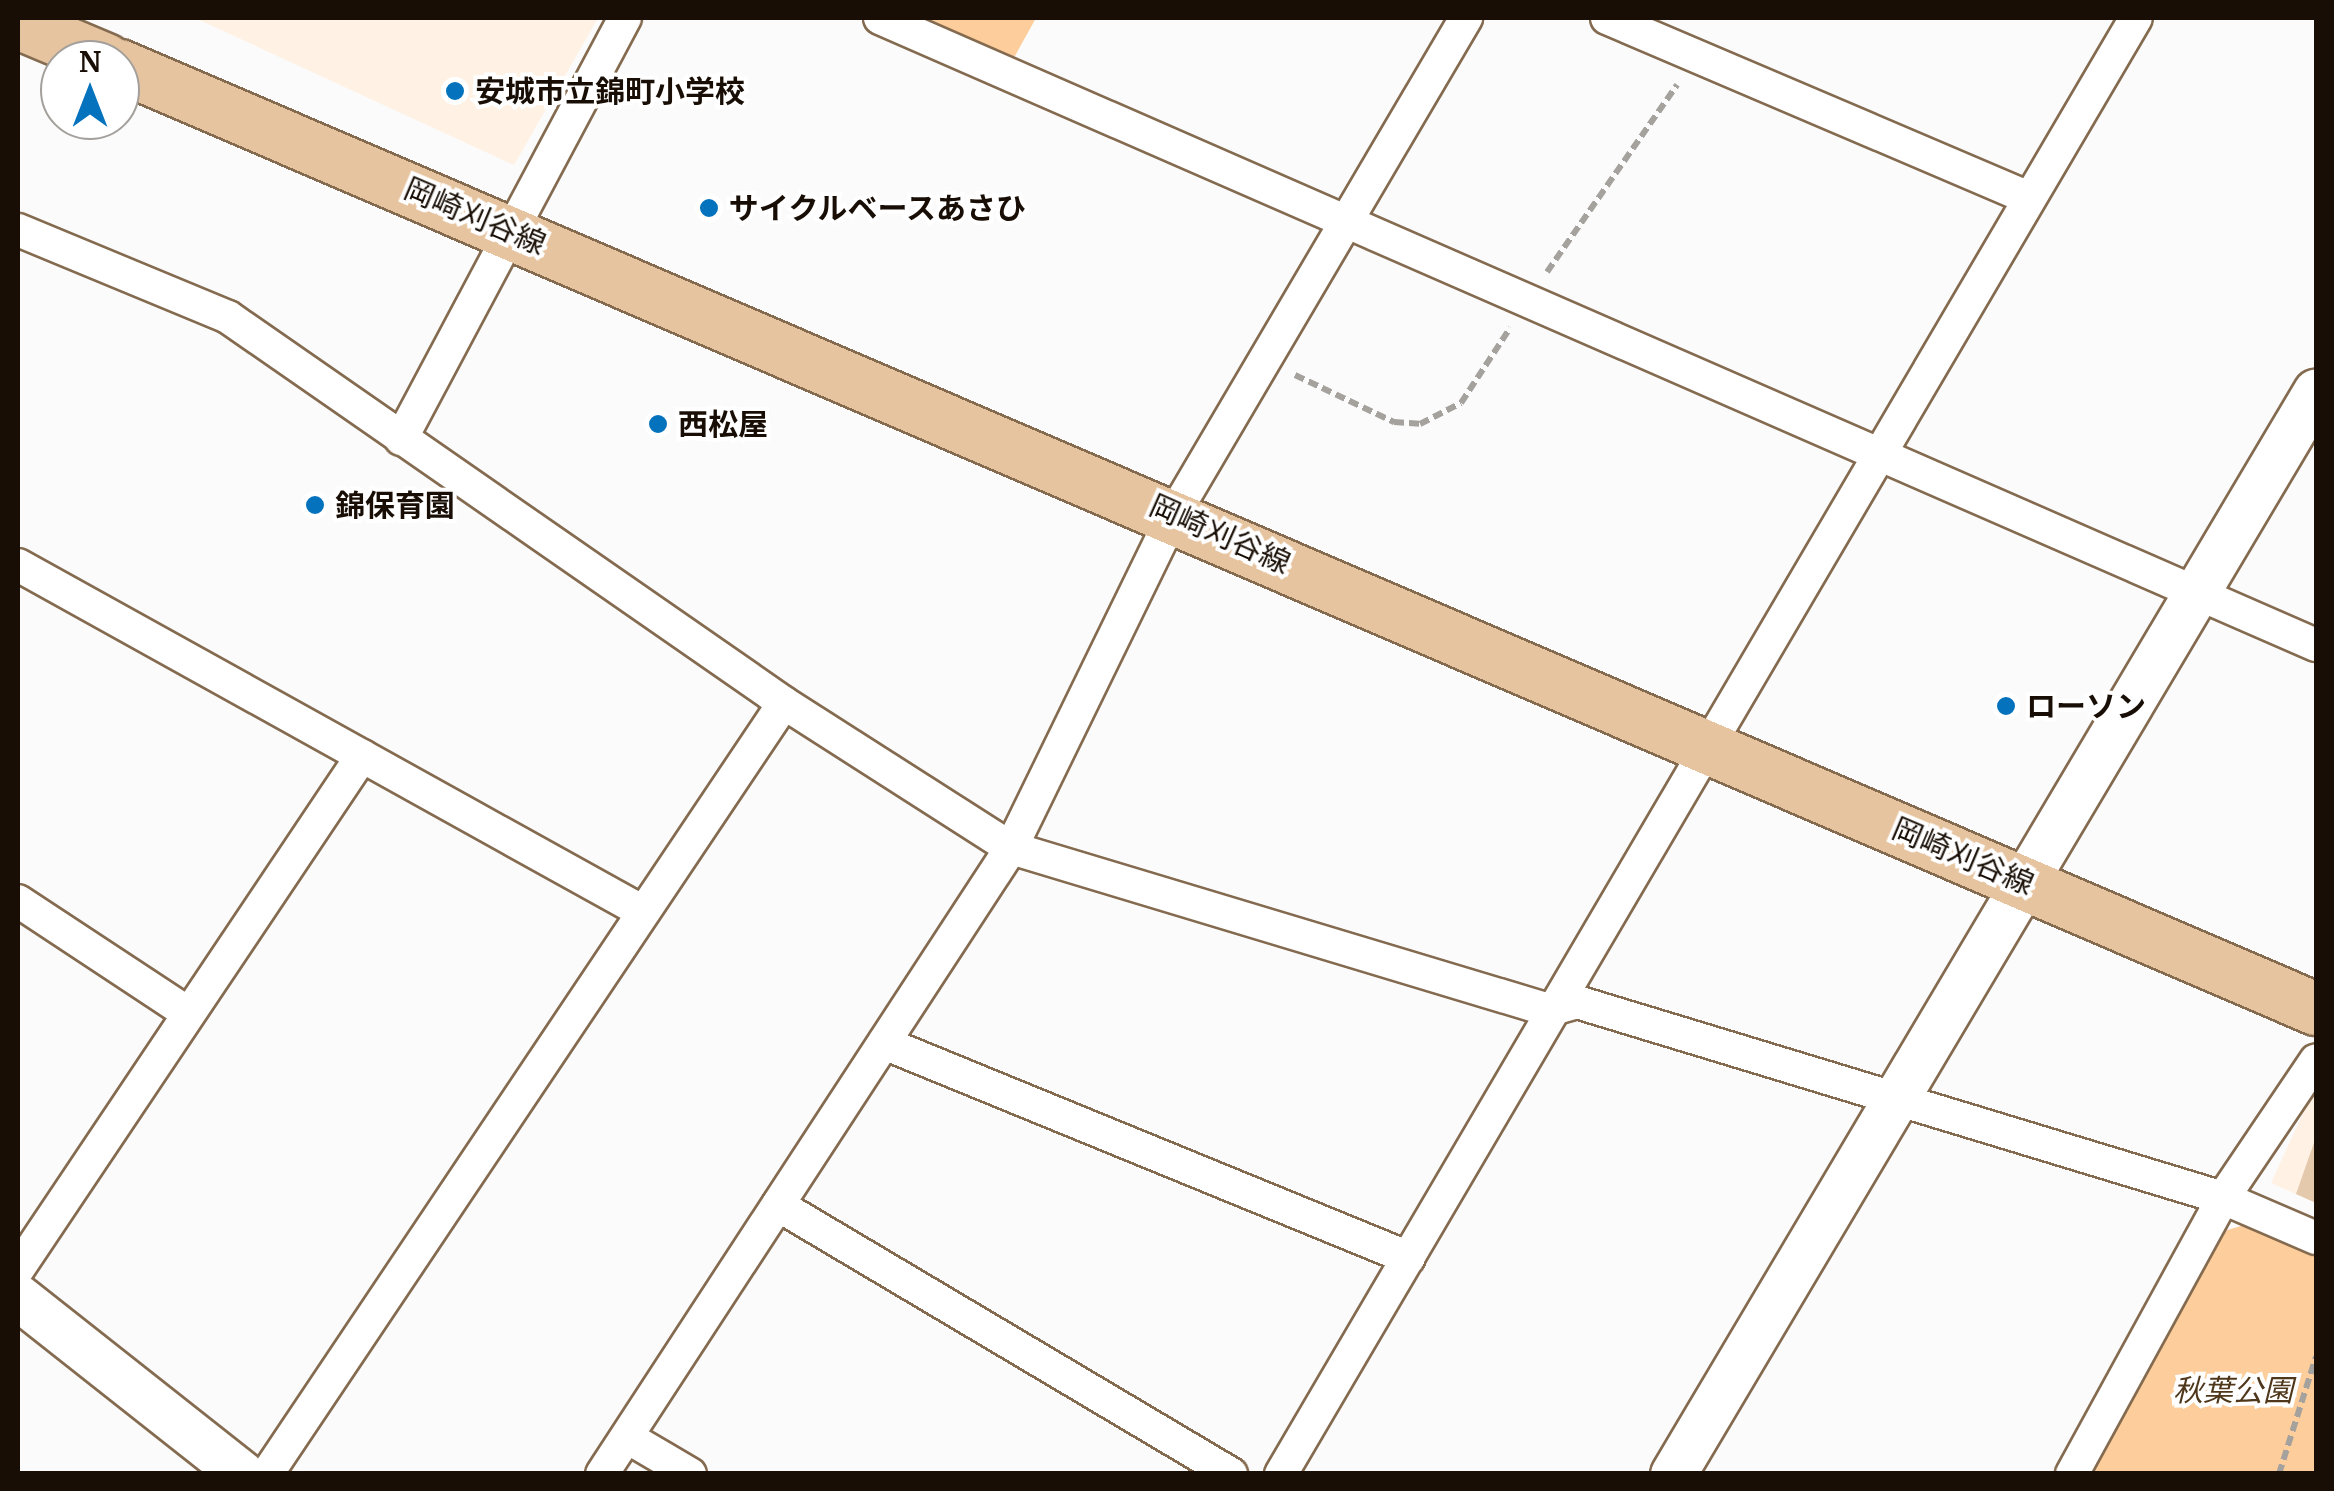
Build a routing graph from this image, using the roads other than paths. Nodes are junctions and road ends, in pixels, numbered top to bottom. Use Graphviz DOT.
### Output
graph roads {
  1 [pos="625,18"];
  2 [pos="880,18"];
  3 [pos="1466,18"];
  4 [pos="1607,18"];
  5 [pos="2136,18"];
  6 [pos="18,22"];
  7 [pos="60,40"];
  8 [pos="140,74"];
  9 [pos="2028,198"];
  10 [pos="1343,221"];
  11 [pos="506,229"];
  12 [pos="18,230"];
  13 [pos="2316,391"];
  14 [pos="401,439"];
  15 [pos="1875,454"];
  16 [pos="1174,514"];
  17 [pos="18,565"];
  18 [pos="2199,591"];
  19 [pos="2316,645"];
  20 [pos="784,703"];
  21 [pos="1700,746"];
  22 [pos="362,756"];
  23 [pos="1011,848"];
  24 [pos="2025,882"];
  25 [pos="18,901"];
  26 [pos="643,912"];
  27 [pos="2316,1008"];
  28 [pos="1549,1010"];
  29 [pos="188,1013"];
  30 [pos="884,1043"];
  31 [pos="2316,1060"];
  32 [pos="1896,1100"];
  33 [pos="2223,1198"];
  34 [pos="778,1204"];
  35 [pos="2316,1238"];
  36 [pos="1409,1258"];
  37 [pos="18,1269"];
  38 [pos="18,1297"];
  39 [pos="626,1436"];
  40 [pos="242,1474"];
  41 [pos="267,1474"];
  42 [pos="602,1474"];
  43 [pos="690,1474"];
  44 [pos="1231,1474"];
  45 [pos="1281,1474"];
  46 [pos="1673,1474"];
  47 [pos="2072,1474"];
  1 -- 11 [label="street"];
  2 -- 10 [label="street"];
  3 -- 10 [label="street"];
  4 -- 9 [label="street"];
  5 -- 9 [label="street"];
  6 -- 7 [label="main road"];
  8 -- 11 [label="main road, 岡崎刈谷線"];
  9 -- 15 [label="street"];
  10 -- 15 [label="street"];
  10 -- 16 [label="street"];
  11 -- 14 [label="street"];
  11 -- 16 [label="main road, 岡崎刈谷線"];
  12 -- 14 [label="street"];
  13 -- 18 [label="street"];
  14 -- 20 [label="street"];
  15 -- 18 [label="street"];
  15 -- 21 [label="street"];
  16 -- 21 [label="main road, 岡崎刈谷線"];
  16 -- 23 [label="street"];
  17 -- 22 [label="street"];
  18 -- 19 [label="street"];
  18 -- 24 [label="street"];
  20 -- 23 [label="street"];
  20 -- 26 [label="street"];
  21 -- 24 [label="main road, 岡崎刈谷線"];
  21 -- 28 [label="street"];
  22 -- 26 [label="street"];
  22 -- 29 [label="street"];
  23 -- 28 [label="street"];
  23 -- 30 [label="street"];
  24 -- 27 [label="main road, 岡崎刈谷線"];
  24 -- 32 [label="street"];
  25 -- 29 [label="street"];
  26 -- 41 [label="street"];
  28 -- 32 [label="street"];
  28 -- 36 [label="street"];
  29 -- 37 [label="street"];
  30 -- 34 [label="street"];
  30 -- 36 [label="street"];
  31 -- 33 [label="street"];
  32 -- 33 [label="street"];
  32 -- 46 [label="street"];
  33 -- 35 [label="street"];
  33 -- 47 [label="street"];
  34 -- 39 [label="street"];
  34 -- 44 [label="street"];
  36 -- 45 [label="street"];
  38 -- 40 [label="street"];
  39 -- 42 [label="street"];
  39 -- 43 [label="street"];
}
